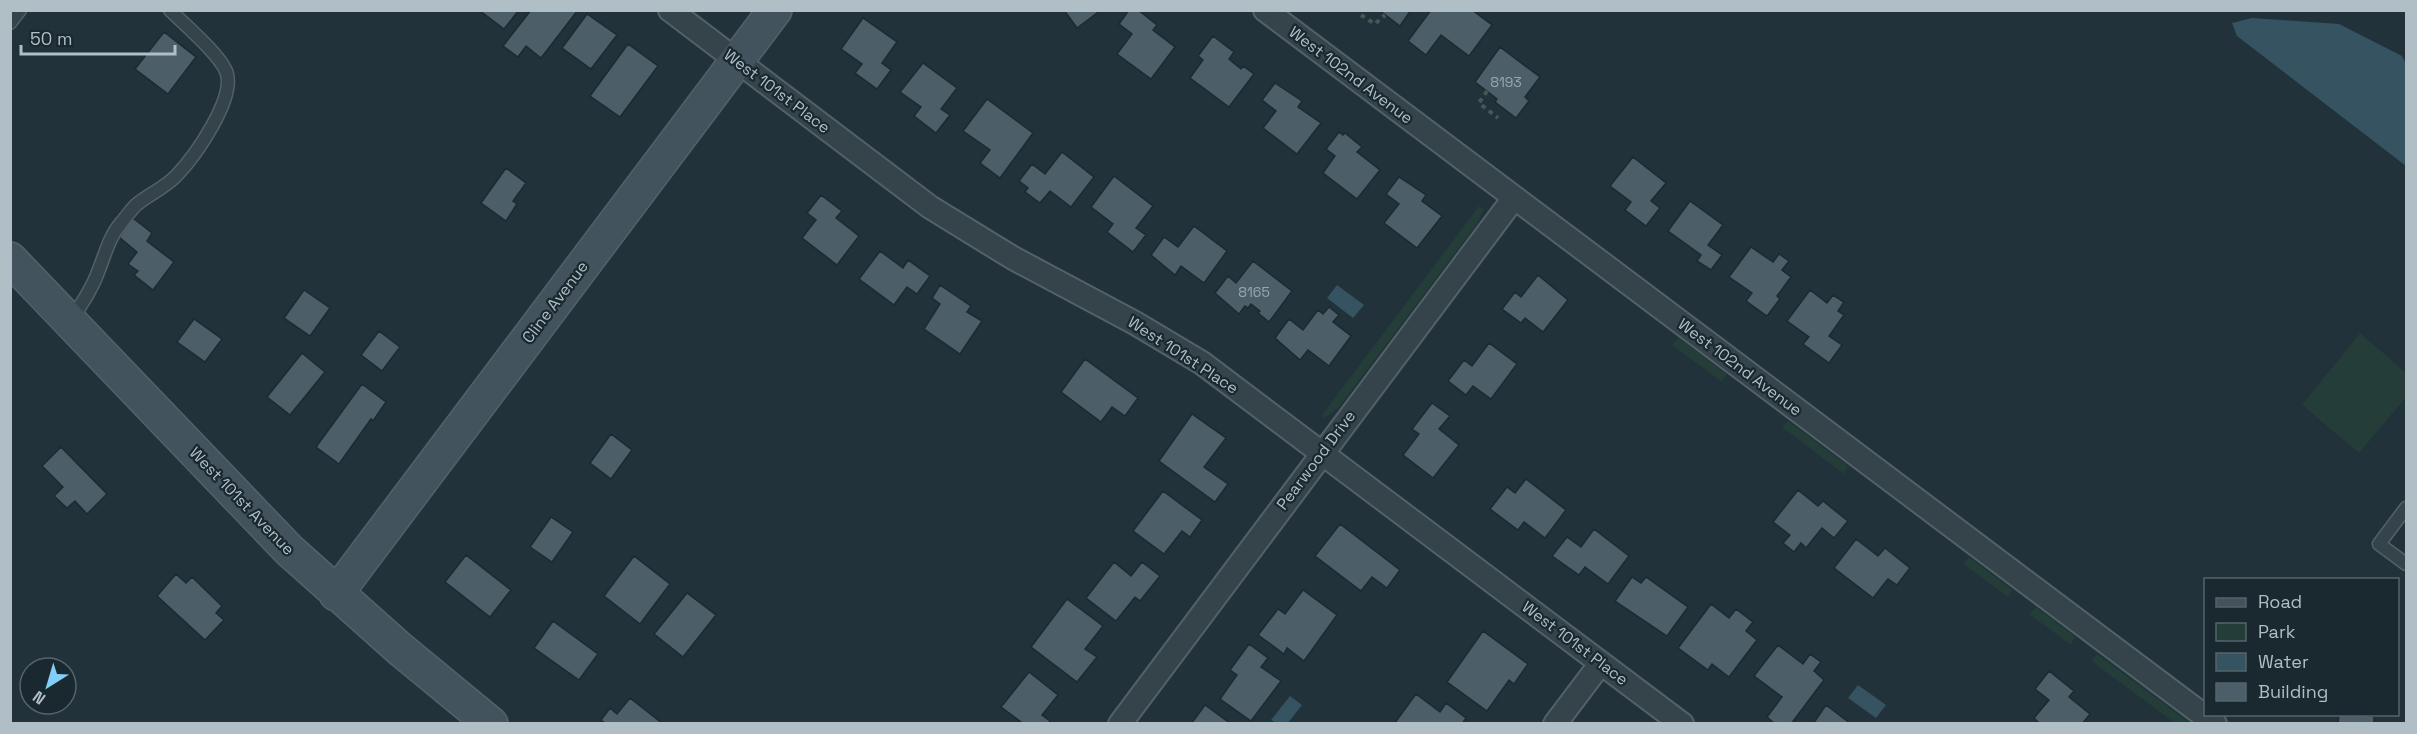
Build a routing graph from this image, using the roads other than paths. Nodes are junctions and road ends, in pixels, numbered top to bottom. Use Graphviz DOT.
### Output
graph roads {
  1 [pos="20,10"];
  2 [pos="170,10"];
  3 [pos="670,10"];
  4 [pos="775,10"];
  5 [pos="1265,10"];
  6 [pos="10,23"];
  7 [pos="736,61"];
  8 [pos="1514,198"];
  9 [pos="10,259"];
  10 [pos="70,322"];
  11 [pos="1321,453"];
  12 [pos="2406,508"];
  13 [pos="2406,564"];
  14 [pos="336,594"];
  15 [pos="1601,663"];
  16 [pos="2204,715"];
  17 [pos="491,723"];
  18 [pos="1120,723"];
  19 [pos="1555,723"];
  20 [pos="1682,723"];
  1 -- 6 [label="lane"];
  2 -- 10 [label="lane"];
  3 -- 7 [label="street, West 101st Place"];
  4 -- 7 [label="street, Cline Avenue"];
  5 -- 8 [label="street, West 102nd Avenue"];
  7 -- 11 [label="street, West 101st Place"];
  7 -- 14 [label="street, Cline Avenue"];
  8 -- 11 [label="street, Pearwood Drive"];
  8 -- 16 [label="street, West 102nd Avenue"];
  9 -- 10 [label="street, West 101st Avenue"];
  10 -- 14 [label="street, West 101st Avenue"];
  11 -- 15 [label="street, West 101st Place"];
  11 -- 18 [label="street, Pearwood Drive"];
  12 -- 13 [label="lane"];
  14 -- 17 [label="street, West 101st Avenue"];
  15 -- 19 [label="street"];
  15 -- 20 [label="street, West 101st Place"];
}
